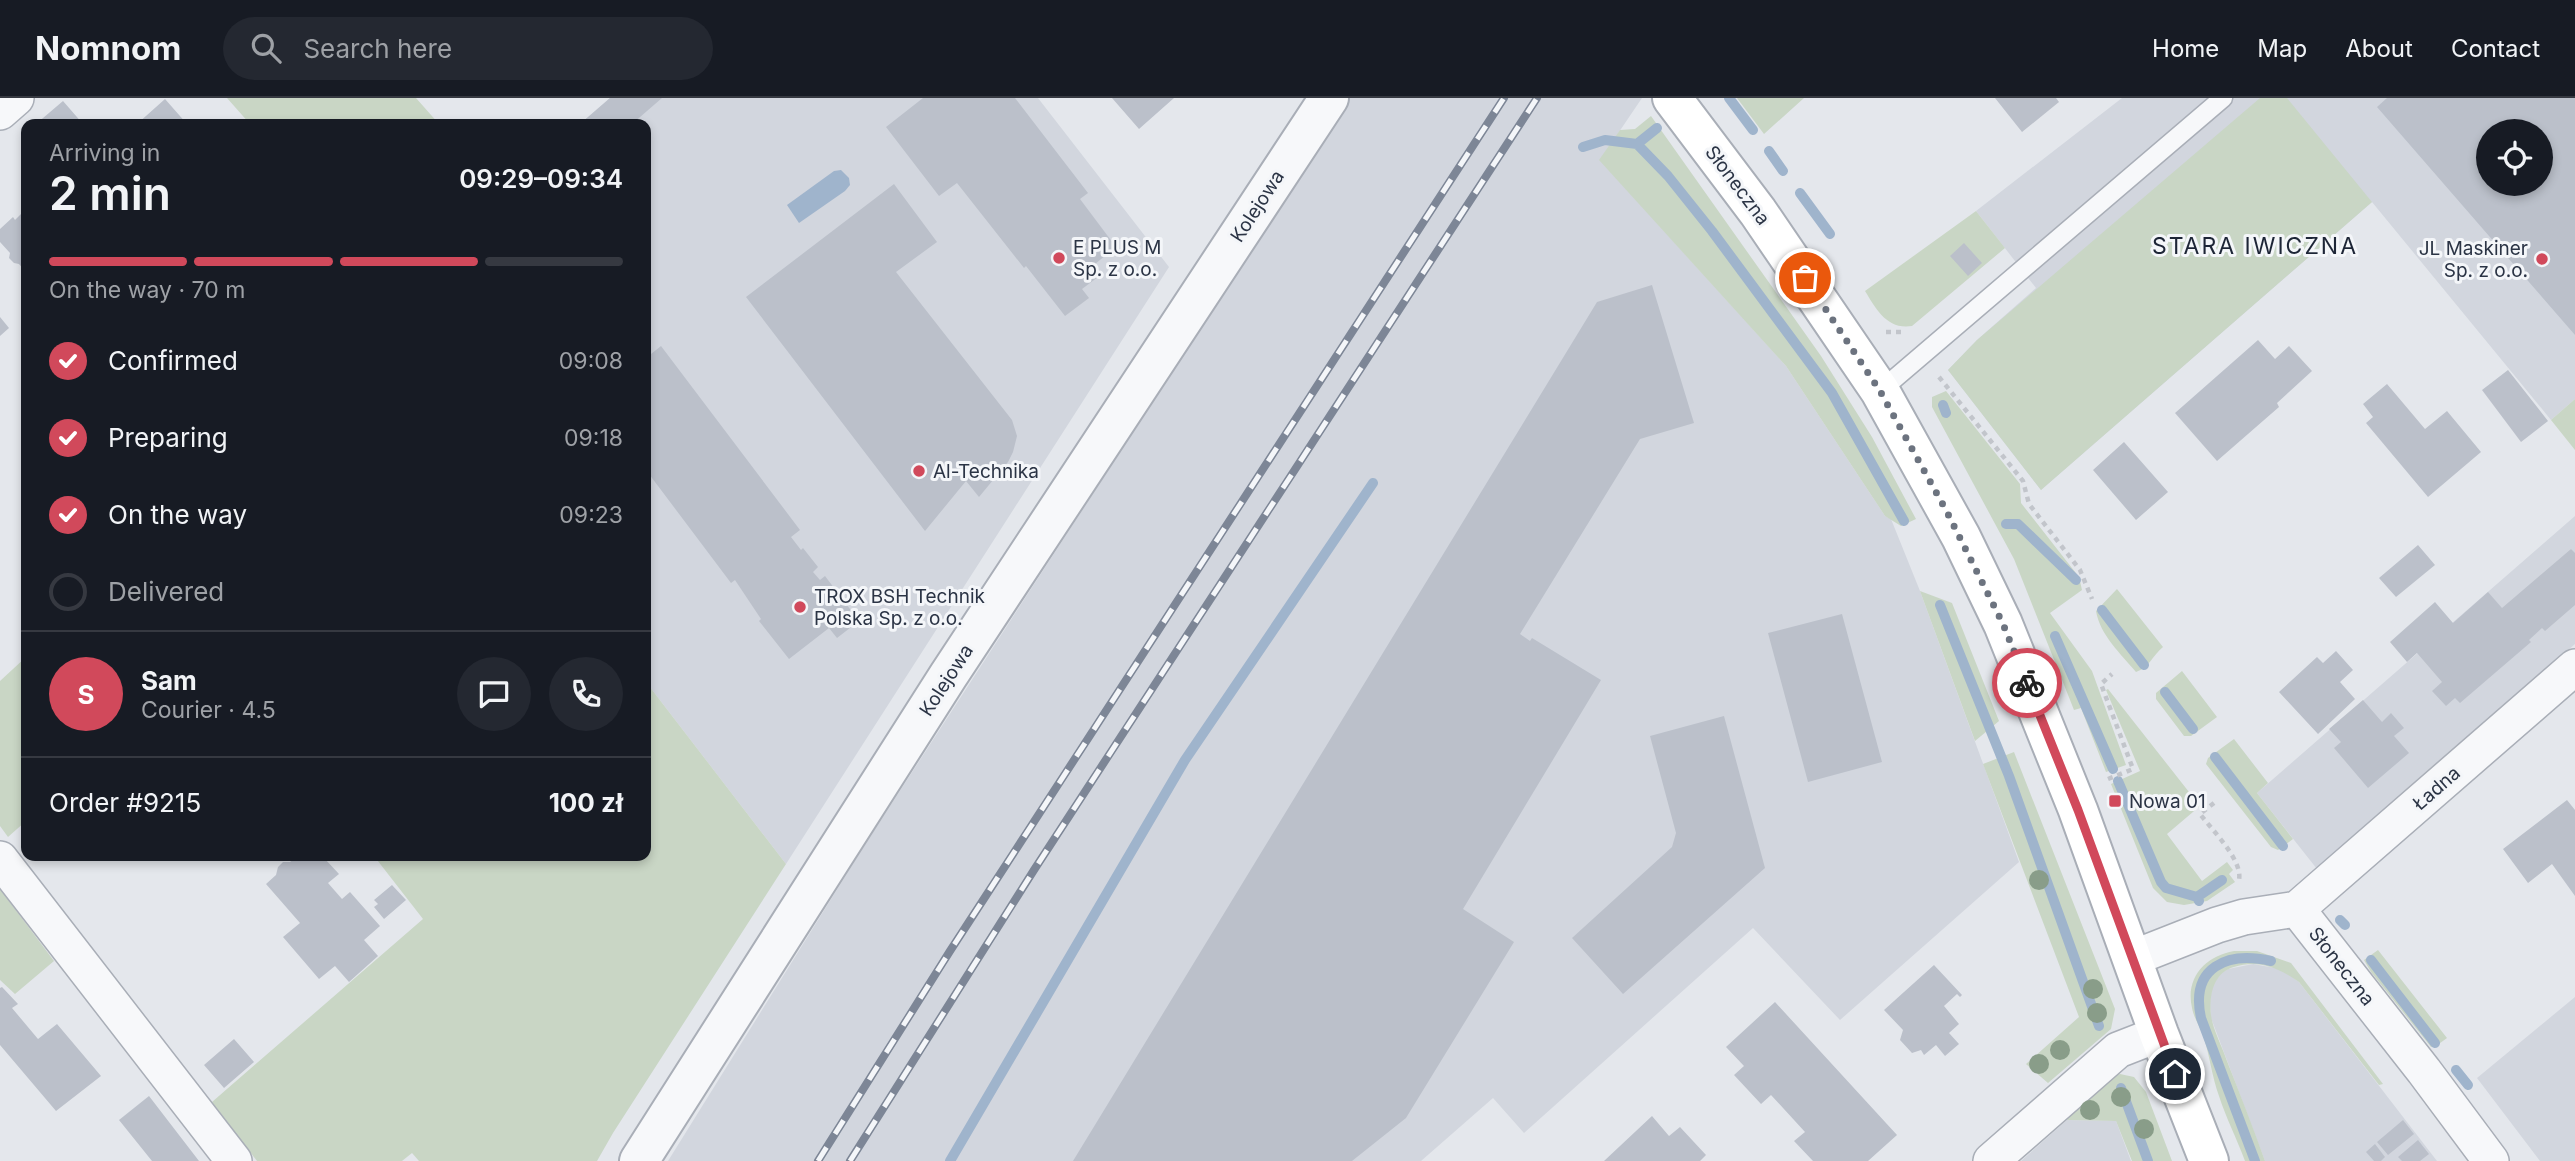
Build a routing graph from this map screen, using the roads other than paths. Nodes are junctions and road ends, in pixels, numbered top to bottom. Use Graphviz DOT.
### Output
graph roads {
  1 [pos="16,98"];
  2 [pos="1329,98"];
  3 [pos="1672,98"];
  4 [pos="2223,98"];
  5 [pos="0,112"];
  6 [pos="1880,391"];
  7 [pos="2575,667"];
  8 [pos="0,859"];
  9 [pos="2297,909"];
  10 [pos="2133,958"];
  11 [pos="2159,1034"];
  12 [pos="234,1161"];
  13 [pos="639,1161"];
  14 [pos="1991,1161"];
  15 [pos="2209,1161"];
  16 [pos="2491,1161"];
  1 -- 5 [label="street"];
  2 -- 13 [label="street, Kolejowa"];
  3 -- 6 [label="main road, Słoneczna"];
  4 -- 6 [label="lane"];
  6 -- 10 [label="main road, Słoneczna"];
  7 -- 9 [label="street, Ładna"];
  8 -- 12 [label="street"];
  9 -- 10 [label="street, Słoneczna"];
  9 -- 16 [label="street, Słoneczna"];
  10 -- 11 [label="main road, Słoneczna"];
  11 -- 14 [label="street"];
  11 -- 15 [label="main road, Słoneczna"];
}
